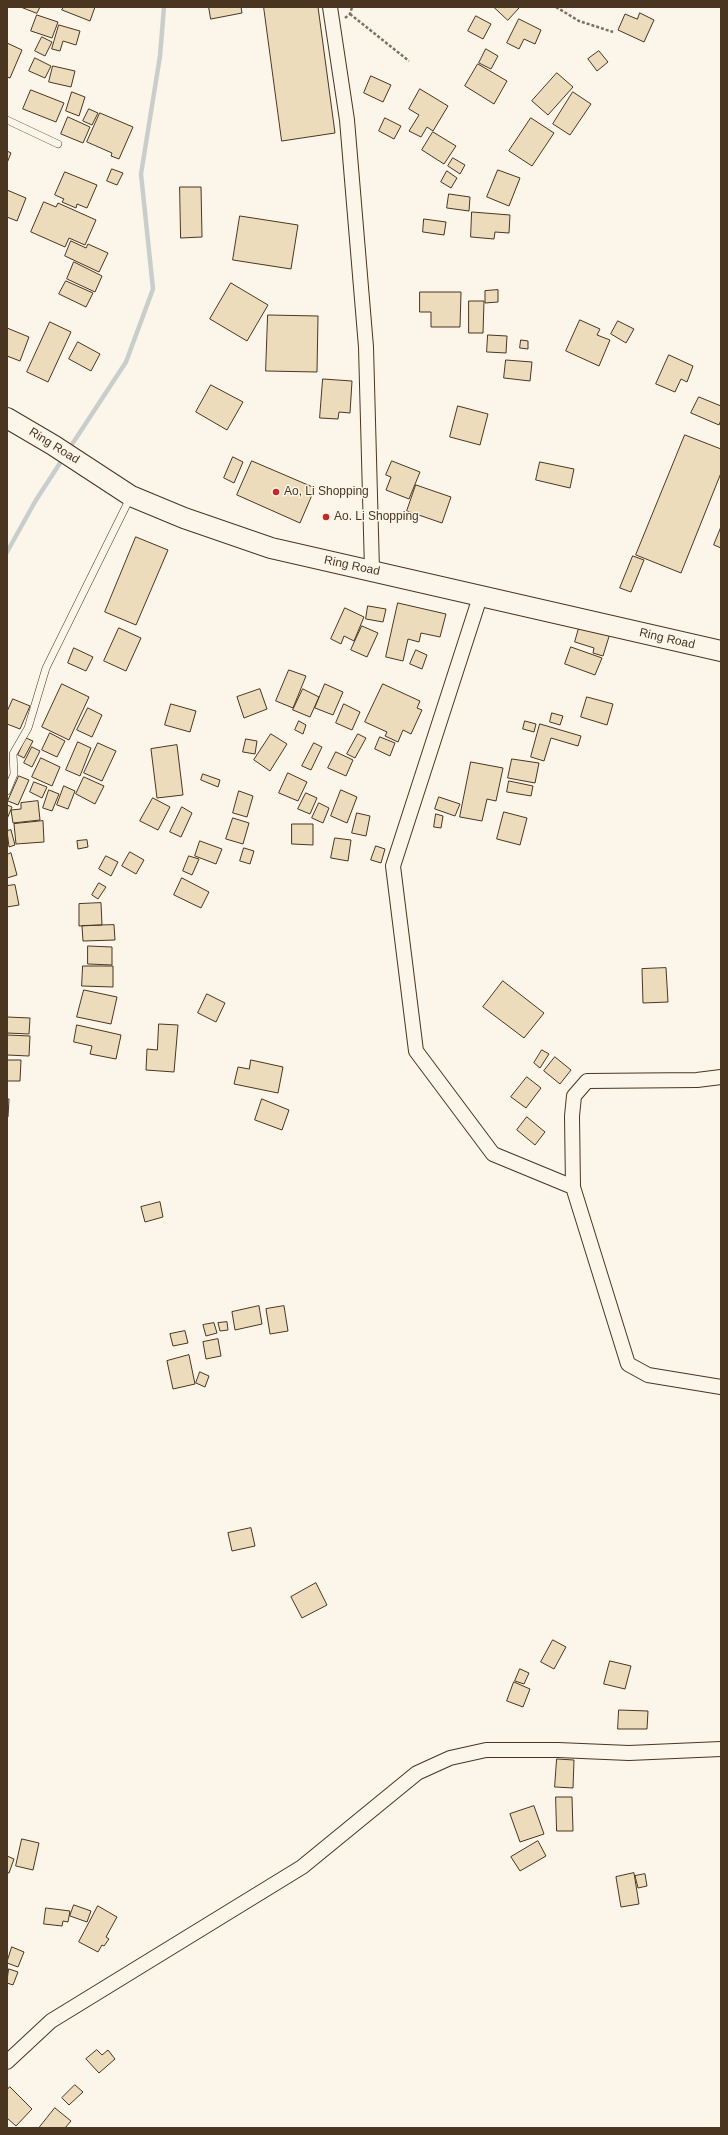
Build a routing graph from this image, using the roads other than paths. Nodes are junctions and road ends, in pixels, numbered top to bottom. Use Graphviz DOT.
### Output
graph roads {
  1 [pos="330,7"];
  2 [pos="7,120"];
  3 [pos="58,144"];
  4 [pos="7,418"];
  5 [pos="131,496"];
  6 [pos="372,570"];
  7 [pos="480,597"];
  8 [pos="721,651"];
  9 [pos="7,791"];
  10 [pos="721,1077"];
  11 [pos="573,1187"];
  12 [pos="721,1386"];
  13 [pos="721,1749"];
  14 [pos="7,2062"];
  1 -- 6 [label="street"];
  2 -- 3 [label="lane"];
  4 -- 5 [label="main road, Ring Road"];
  5 -- 6 [label="main road, Ring Road"];
  5 -- 9 [label="lane"];
  6 -- 7 [label="main road, Ring Road"];
  7 -- 8 [label="main road, Ring Road"];
  7 -- 11 [label="street"];
  10 -- 11 [label="street"];
  11 -- 12 [label="street"];
  13 -- 14 [label="street"];
}
